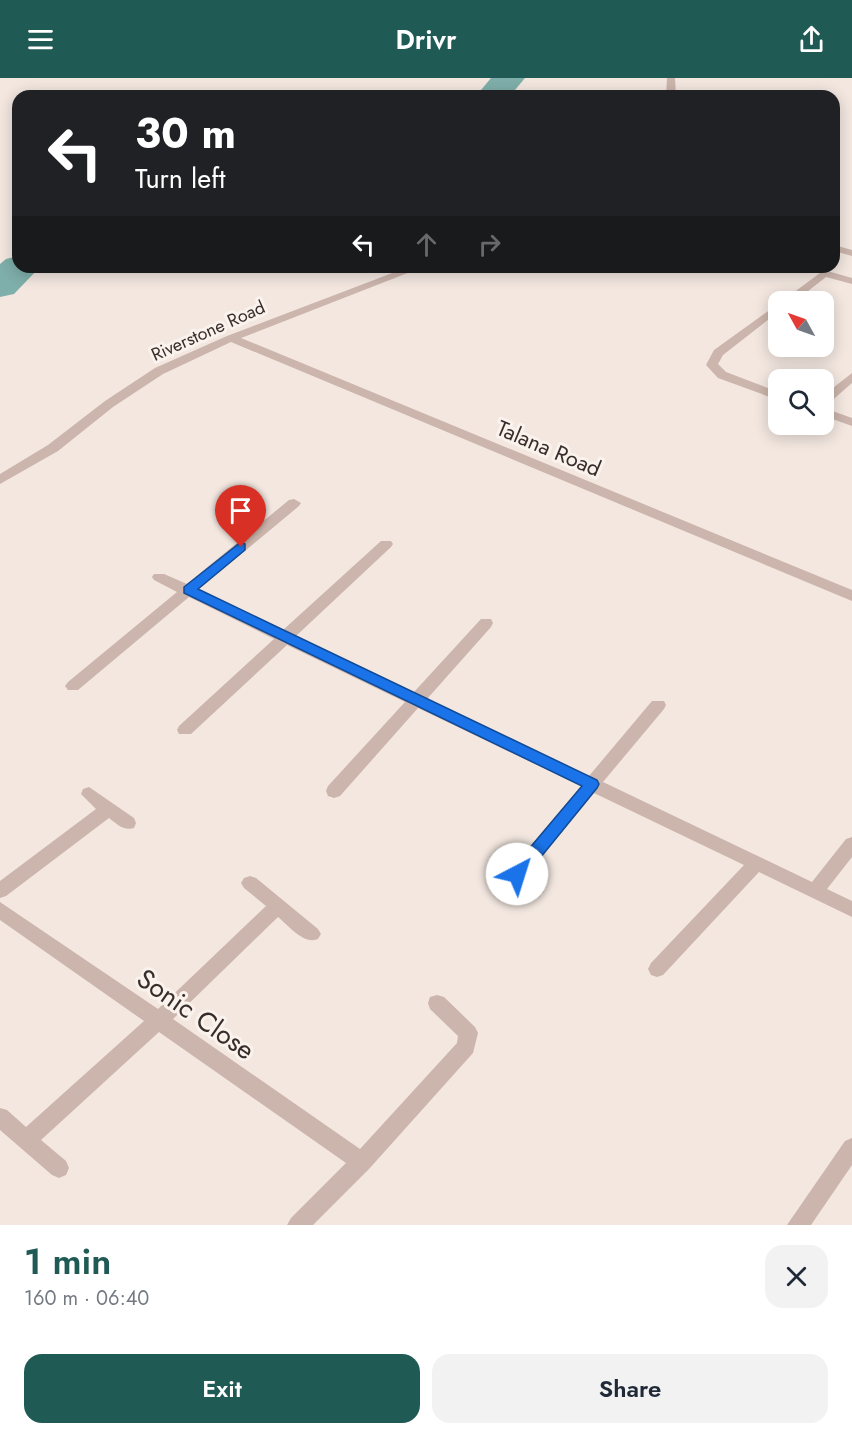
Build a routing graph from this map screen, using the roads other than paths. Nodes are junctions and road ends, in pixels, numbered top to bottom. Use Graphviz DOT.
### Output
graph roads {
  1 [pos="402,273"];
  2 [pos="852,281"];
  3 [pos="800,291"];
  4 [pos="768,315"];
  5 [pos="231,338"];
  6 [pos="852,377"];
  7 [pos="768,392"];
  8 [pos="834,392"];
  9 [pos="834,416"];
  10 [pos="852,422"];
  11 [pos="0,480"];
  12 [pos="294,503"];
  13 [pos="386,544"];
  14 [pos="159,577"];
  15 [pos="188,590"];
  16 [pos="852,596"];
  17 [pos="486,623"];
  18 [pos="285,637"];
  19 [pos="73,686"];
  20 [pos="416,700"];
  21 [pos="658,705"];
  22 [pos="185,730"];
  23 [pos="592,784"];
  24 [pos="334,791"];
  25 [pos="89,794"];
  26 [pos="108,808"];
  27 [pos="128,823"];
  28 [pos="852,844"];
  29 [pos="757,863"];
  30 [pos="517,874"];
  31 [pos="250,883"];
  32 [pos="0,891"];
  33 [pos="815,891"];
  34 [pos="278,906"];
  35 [pos="852,909"];
  36 [pos="0,910"];
  37 [pos="312,934"];
  38 [pos="657,969"];
  39 [pos="437,1003"];
  40 [pos="159,1020"];
  41 [pos="0,1117"];
  42 [pos="26,1140"];
  43 [pos="852,1148"];
  44 [pos="362,1162"];
  45 [pos="59,1168"];
  46 [pos="298,1225"];
  47 [pos="798,1225"];
  1 -- 5 [label="street, Riverstone Road"];
  2 -- 3 [label="street"];
  4 -- 7 [label="street"];
  5 -- 11 [label="street, Riverstone Road"];
  5 -- 16 [label="street, Talana Road"];
  6 -- 8 [label="street"];
  9 -- 10 [label="street"];
  12 -- 15 [label="street"];
  13 -- 18 [label="street"];
  14 -- 15 [label="street"];
  15 -- 18 [label="street"];
  15 -- 19 [label="street"];
  17 -- 20 [label="street"];
  18 -- 20 [label="street"];
  18 -- 22 [label="street"];
  20 -- 23 [label="street"];
  20 -- 24 [label="street"];
  21 -- 23 [label="street"];
  23 -- 29 [label="street"];
  23 -- 30 [label="street"];
  25 -- 26 [label="street"];
  26 -- 27 [label="street"];
  26 -- 32 [label="street"];
  28 -- 33 [label="street"];
  29 -- 33 [label="street"];
  29 -- 38 [label="street"];
  31 -- 34 [label="street"];
  33 -- 35 [label="street"];
  34 -- 37 [label="street"];
  34 -- 40 [label="street"];
  36 -- 40 [label="street, Sonic Close"];
  39 -- 44 [label="street"];
  40 -- 42 [label="street"];
  40 -- 44 [label="street, Sonic Close"];
  41 -- 42 [label="street"];
  42 -- 45 [label="street"];
  43 -- 47 [label="street"];
  44 -- 46 [label="street"];
}
